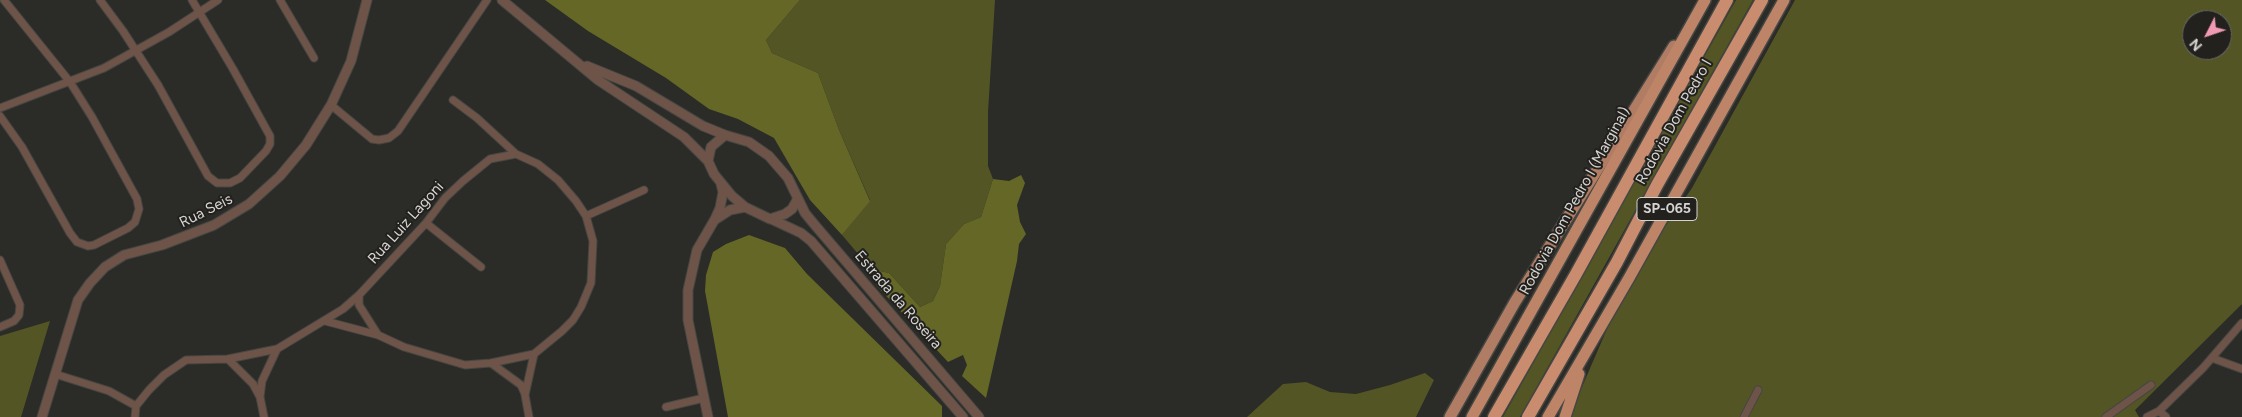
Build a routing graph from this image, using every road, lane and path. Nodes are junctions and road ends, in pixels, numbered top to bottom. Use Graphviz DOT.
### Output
graph roads {
  1 [pos="4,0"];
  2 [pos="100,0"];
  3 [pos="192,0"];
  4 [pos="218,0"];
  5 [pos="280,0"];
  6 [pos="367,0"];
  7 [pos="487,0"];
  8 [pos="502,0"];
  9 [pos="1704,0"];
  10 [pos="1727,0"];
  11 [pos="1762,0"];
  12 [pos="1784,0"];
  13 [pos="201,13"];
  14 [pos="136,51"];
  15 [pos="567,53"];
  16 [pos="314,58"];
  17 [pos="70,82"];
  18 [pos="453,100"];
  19 [pos="331,105"];
  20 [pos="0,108"];
  21 [pos="0,116"];
  22 [pos="725,135"];
  23 [pos="516,154"];
  24 [pos="708,161"];
  25 [pos="720,183"];
  26 [pos="644,190"];
  27 [pos="798,200"];
  28 [pos="745,207"];
  29 [pos="586,216"];
  30 [pos="716,219"];
  31 [pos="770,219"];
  32 [pos="426,223"];
  33 [pos="0,260"];
  34 [pos="481,267"];
  35 [pos="1629,278"];
  36 [pos="358,295"];
  37 [pos="325,321"];
  38 [pos="2242,323"];
  39 [pos="0,327"];
  40 [pos="378,335"];
  41 [pos="277,350"];
  42 [pos="534,354"];
  43 [pos="2212,358"];
  44 [pos="228,359"];
  45 [pos="491,363"];
  46 [pos="2242,369"];
  47 [pos="56,374"];
  48 [pos="2151,385"];
  49 [pos="1758,390"];
  50 [pos="525,395"];
  51 [pos="260,397"];
  52 [pos="704,398"];
  53 [pos="136,406"];
  54 [pos="666,407"];
  55 [pos="2159,411"];
  56 [pos="42,417"];
  57 [pos="135,417"];
  58 [pos="264,417"];
  59 [pos="529,417"];
  60 [pos="708,417"];
  61 [pos="962,417"];
  62 [pos="979,417"];
  63 [pos="1450,417"];
  64 [pos="1472,417"];
  65 [pos="1494,417"];
  66 [pos="1528,417"];
  67 [pos="1548,417"];
  68 [pos="1565,417"];
  69 [pos="1744,417"];
  70 [pos="2108,417"];
  71 [pos="2147,417"];
  72 [pos="2166,417"];
  1 -- 17 [label="street"];
  2 -- 14 [label="street"];
  3 -- 13 [label="street"];
  4 -- 13 [label="street"];
  5 -- 16 [label="street"];
  6 -- 19 [label="street, Rua Seis"];
  7 -- 19 [label="street"];
  8 -- 15 [label="street, Estrada da Roseira"];
  9 -- 63 [label="main road"];
  9 -- 64 [label="highway, Rodovia Dom Pedro I (Marginal)"];
  10 -- 65 [label="highway, Rodovia Dom Pedro I / SP-065"];
  11 -- 66 [label="highway, Rodovia Dom Pedro I / SP-065"];
  12 -- 35 [label="highway, SP-065"];
  13 -- 14 [label="street"];
  13 -- 14 [label="street"];
  14 -- 17 [label="street"];
  15 -- 22 [label="street, Estrada da Roseira"];
  15 -- 24 [label="street, Estrada da Roseira"];
  17 -- 20 [label="street"];
  17 -- 21 [label="street"];
  18 -- 23 [label="street"];
  19 -- 47 [label="street, Rua Seis"];
  22 -- 24 [label="street"];
  22 -- 27 [label="street, Estrada da Roseira"];
  23 -- 29 [label="street"];
  23 -- 32 [label="street, Rua Luiz Lagoni"];
  24 -- 25 [label="street, Estrada da Roseira"];
  25 -- 28 [label="street, Estrada da Roseira"];
  25 -- 30 [label="street"];
  26 -- 29 [label="street"];
  27 -- 31 [label="street"];
  27 -- 62 [label="street, Estrada da Roseira"];
  28 -- 30 [label="street"];
  28 -- 31 [label="street, Estrada da Roseira"];
  29 -- 42 [label="street"];
  30 -- 52 [label="street"];
  31 -- 61 [label="street, Estrada da Roseira"];
  32 -- 34 [label="street"];
  32 -- 36 [label="street, Rua Luiz Lagoni"];
  33 -- 39 [label="street"];
  35 -- 67 [label="highway, SP-065"];
  35 -- 68 [label="highway"];
  36 -- 37 [label="street, Rua Luiz Lagoni"];
  36 -- 40 [label="street"];
  37 -- 40 [label="street"];
  37 -- 41 [label="street, Rua Luiz Lagoni"];
  38 -- 43 [label="street"];
  40 -- 45 [label="street"];
  41 -- 44 [label="street"];
  41 -- 51 [label="street"];
  42 -- 45 [label="street"];
  42 -- 50 [label="street"];
  43 -- 46 [label="street"];
  43 -- 55 [label="street"];
  44 -- 51 [label="street"];
  44 -- 53 [label="street"];
  45 -- 50 [label="street"];
  47 -- 53 [label="street"];
  47 -- 56 [label="street, Rua Seis"];
  48 -- 70 [label="street"];
  49 -- 69 [label="street"];
  50 -- 59 [label="street"];
  51 -- 58 [label="street"];
  52 -- 54 [label="street"];
  52 -- 60 [label="street"];
  53 -- 57 [label="street"];
  55 -- 71 [label="street"];
  55 -- 72 [label="street"];
}
